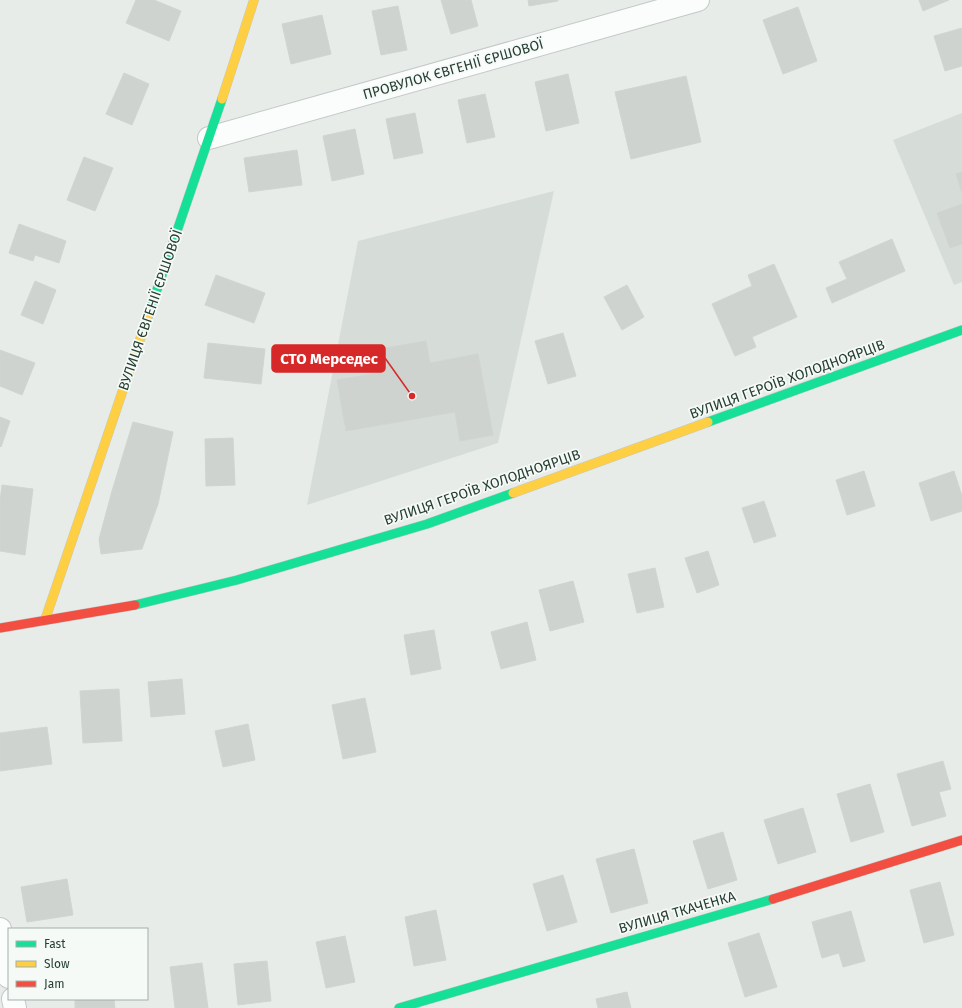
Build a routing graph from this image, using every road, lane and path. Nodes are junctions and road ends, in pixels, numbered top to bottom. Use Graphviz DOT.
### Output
graph roads {
  1 [pos="254,0"];
  2 [pos="698,0"];
  3 [pos="209,138"];
  4 [pos="962,330"];
  5 [pos="45,620"];
  6 [pos="0,628"];
  7 [pos="962,840"];
  8 [pos="0,929"];
  9 [pos="8,972"];
  10 [pos="399,1008"];
  1 -- 3 [label="street, ВУЛИЦЯ ЄВГЕНІЇ ЄРШОВОЇ"];
  2 -- 3 [label="street, ПРОВУЛОК ЄВГЕНІЇ ЄРШОВОЇ"];
  3 -- 5 [label="street, ВУЛИЦЯ ЄВГЕНІЇ ЄРШОВОЇ"];
  4 -- 5 [label="street, ВУЛИЦЯ ГЕРОЇВ ХОЛОДНОЯРЦІВ"];
  5 -- 6 [label="street, ВУЛИЦЯ ГЕРОЇВ ХОЛОДНОЯРЦІВ"];
  7 -- 10 [label="street, ВУЛИЦЯ ТКАЧЕНКА"];
  8 -- 9 [label="street"];
}
